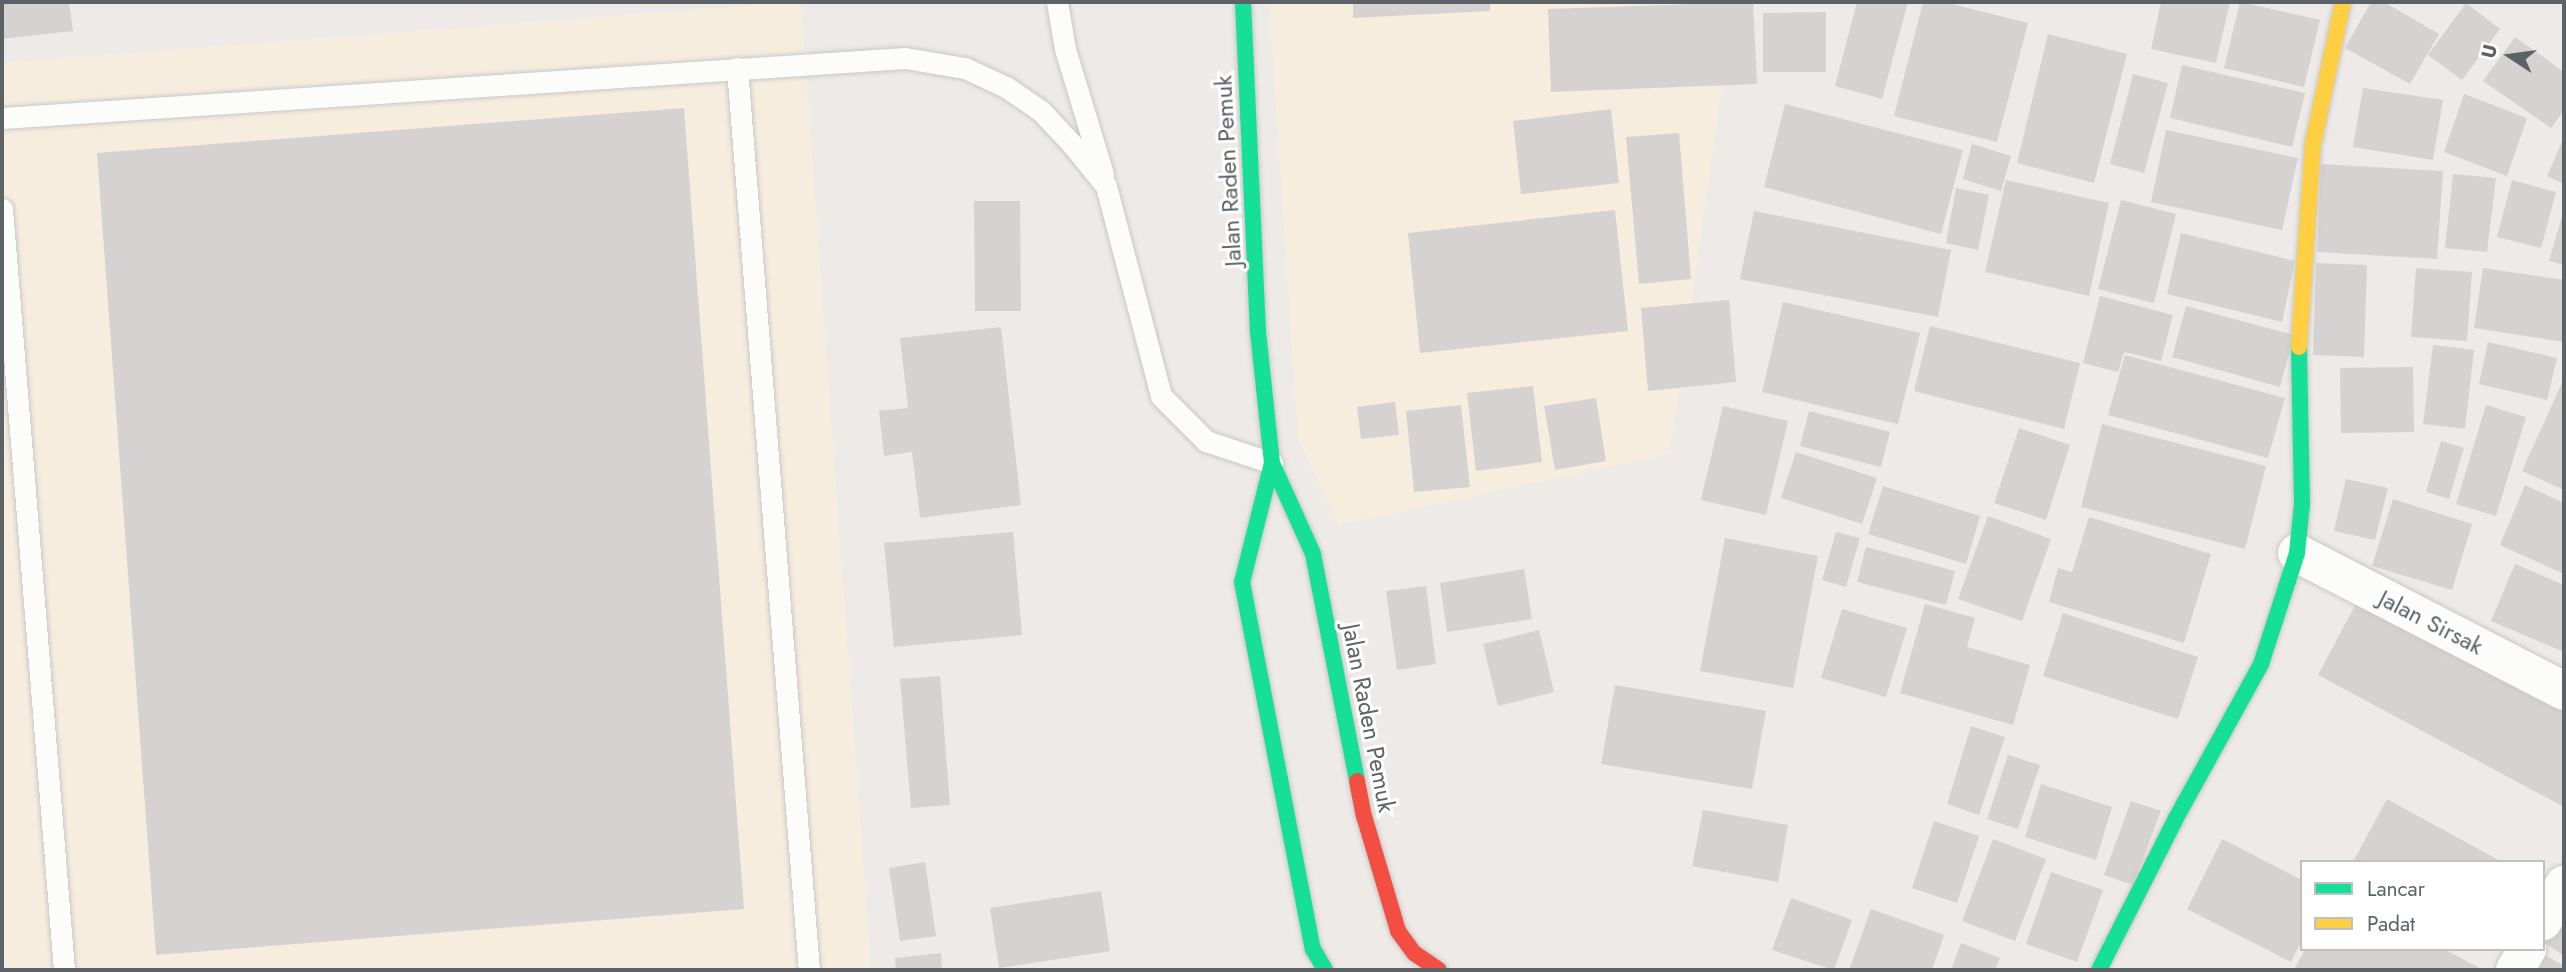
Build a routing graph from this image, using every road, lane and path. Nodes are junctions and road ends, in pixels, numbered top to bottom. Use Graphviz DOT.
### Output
graph roads {
  1 [pos="1057,2"];
  2 [pos="1242,2"];
  3 [pos="2343,2"];
  4 [pos="737,68"];
  5 [pos="2,118"];
  6 [pos="1106,186"];
  7 [pos="2,209"];
  8 [pos="1272,463"];
  9 [pos="2297,553"];
  10 [pos="2564,691"];
  11 [pos="2564,885"];
  12 [pos="2545,918"];
  13 [pos="2526,951"];
  14 [pos="1418,965"];
  15 [pos="64,970"];
  16 [pos="809,970"];
  17 [pos="1325,970"];
  18 [pos="2099,970"];
  19 [pos="2515,970"];
  1 -- 6 [label="lane"];
  2 -- 8 [label="main road, Jalan Raden Pemuk"];
  3 -- 9 [label="main road"];
  4 -- 5 [label="lane"];
  4 -- 6 [label="lane"];
  4 -- 16 [label="lane"];
  6 -- 8 [label="lane"];
  7 -- 15 [label="lane"];
  8 -- 14 [label="main road, Jalan Raden Pemuk"];
  8 -- 17 [label="main road, Jalan Raden Pemuk"];
  9 -- 10 [label="street, Jalan Sirsak"];
  9 -- 18 [label="main road"];
  11 -- 12 [label="street"];
  13 -- 19 [label="street"];
}
